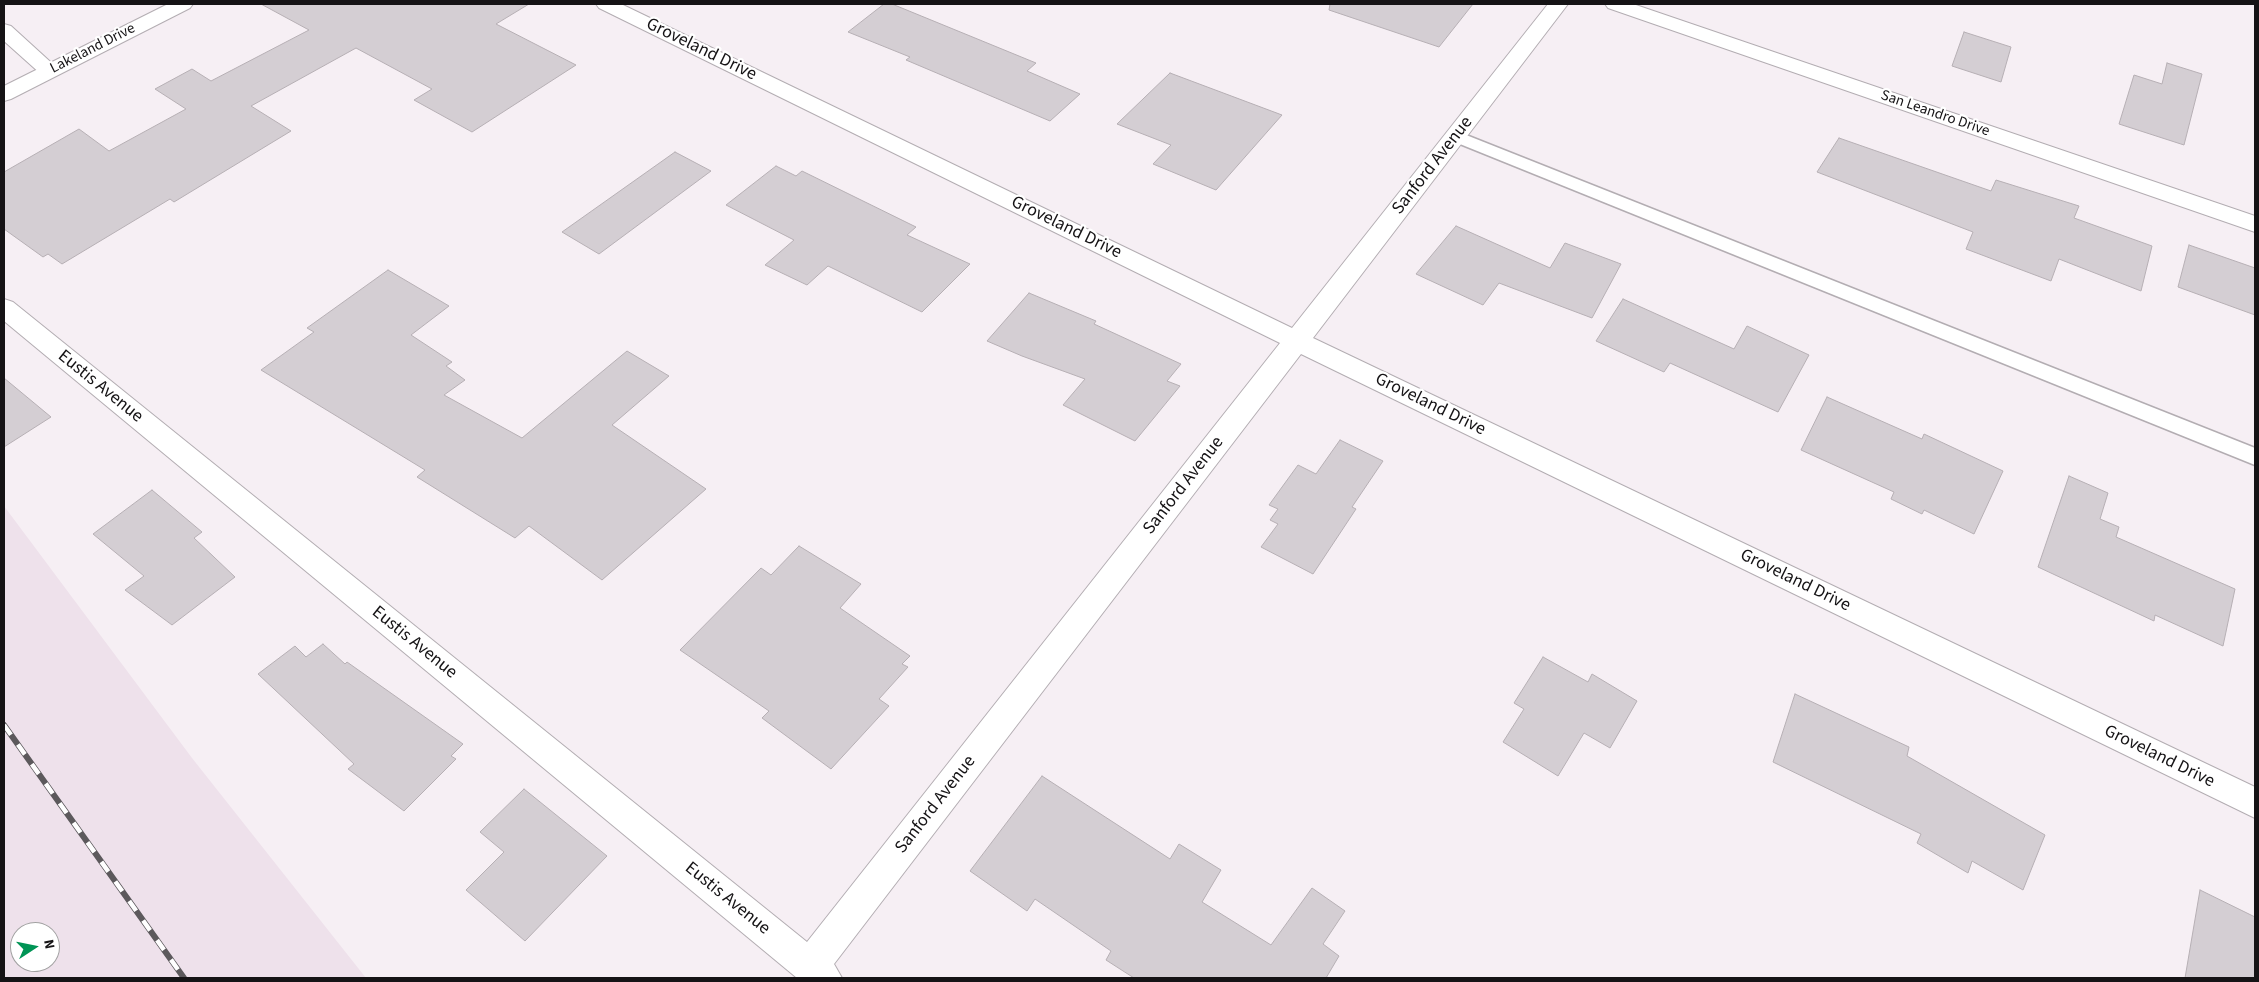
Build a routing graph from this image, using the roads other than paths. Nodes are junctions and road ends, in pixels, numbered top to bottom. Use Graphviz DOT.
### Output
graph roads {
  1 [pos="183,4"];
  2 [pos="606,4"];
  3 [pos="1558,4"];
  4 [pos="1615,4"];
  5 [pos="4,30"];
  6 [pos="49,71"];
  7 [pos="4,94"];
  8 [pos="1456,136"];
  9 [pos="2255,224"];
  10 [pos="4,308"];
  11 [pos="1297,340"];
  12 [pos="2255,456"];
  13 [pos="2255,803"];
  14 [pos="817,973"];
  1 -- 6 [label="street, Lakeland Drive"];
  2 -- 11 [label="street, Groveland Drive"];
  3 -- 8 [label="street, Sanford Avenue"];
  4 -- 9 [label="street, San Leandro Drive"];
  5 -- 6 [label="street"];
  6 -- 7 [label="street, Lakeland Drive"];
  8 -- 11 [label="street, Sanford Avenue"];
  8 -- 12 [label="lane"];
  10 -- 14 [label="street, Eustis Avenue"];
  11 -- 13 [label="street, Groveland Drive"];
  11 -- 14 [label="street, Sanford Avenue"];
}
